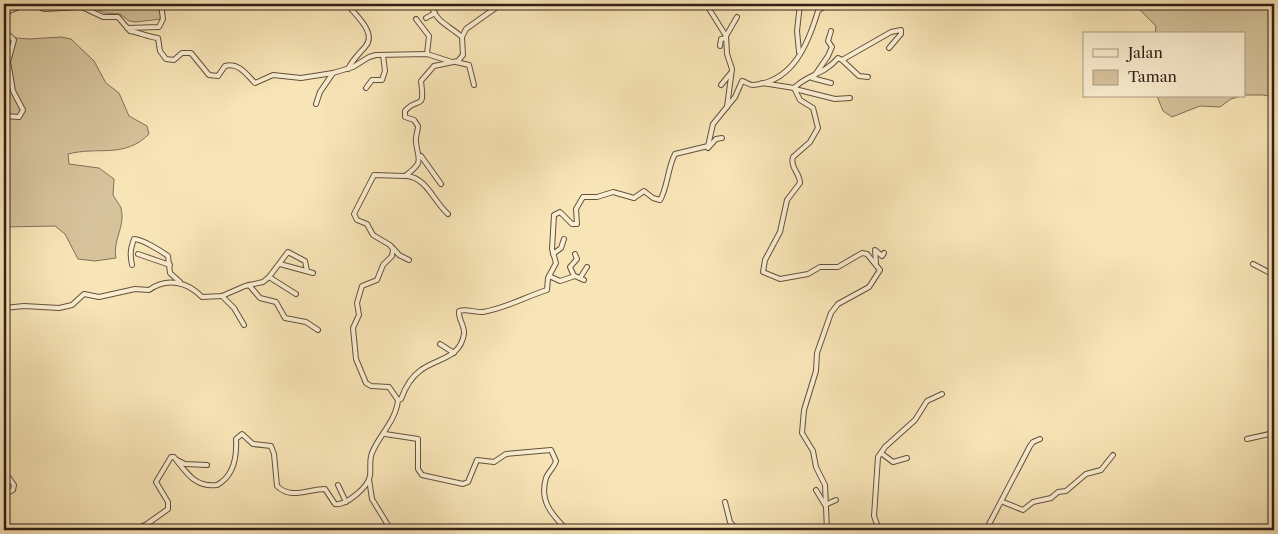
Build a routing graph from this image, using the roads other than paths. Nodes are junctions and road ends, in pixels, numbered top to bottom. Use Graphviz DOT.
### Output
graph roads {
  1 [pos="27,4"];
  2 [pos="31,4"];
  3 [pos="161,4"];
  4 [pos="347,4"];
  5 [pos="431,4"];
  6 [pos="501,4"];
  7 [pos="706,4"];
  8 [pos="800,4"];
  9 [pos="827,4"];
  10 [pos="4,13"];
  11 [pos="435,13"];
  12 [pos="737,16"];
  13 [pos="426,18"];
  14 [pos="416,19"];
  15 [pos="127,28"];
  16 [pos="831,31"];
  17 [pos="4,37"];
  18 [pos="462,37"];
  19 [pos="726,37"];
  20 [pos="720,46"];
  21 [pos="889,48"];
  22 [pos="427,54"];
  23 [pos="383,55"];
  24 [pos="798,59"];
  25 [pos="842,60"];
  26 [pos="454,62"];
  27 [pos="348,69"];
  28 [pos="732,72"];
  29 [pos="333,73"];
  30 [pos="812,77"];
  31 [pos="868,77"];
  32 [pos="760,83"];
  33 [pos="831,83"];
  34 [pos="721,84"];
  35 [pos="474,85"];
  36 [pos="366,88"];
  37 [pos="795,89"];
  38 [pos="850,98"];
  39 [pos="316,104"];
  40 [pos="726,109"];
  41 [pos="4,116"];
  42 [pos="722,138"];
  43 [pos="704,148"];
  44 [pos="420,156"];
  45 [pos="407,176"];
  46 [pos="441,184"];
  47 [pos="448,214"];
  48 [pos="564,239"];
  49 [pos="393,248"];
  50 [pos="884,253"];
  51 [pos="138,254"];
  52 [pos="553,254"];
  53 [pos="575,254"];
  54 [pos="409,260"];
  55 [pos="876,263"];
  56 [pos="280,264"];
  57 [pos="1253,264"];
  58 [pos="132,265"];
  59 [pos="170,265"];
  60 [pos="587,267"];
  61 [pos="307,271"];
  62 [pos="312,273"];
  63 [pos="1274,275"];
  64 [pos="269,276"];
  65 [pos="549,276"];
  66 [pos="574,276"];
  67 [pos="182,283"];
  68 [pos="249,285"];
  69 [pos="296,294"];
  70 [pos="222,296"];
  71 [pos="4,308"];
  72 [pos="244,325"];
  73 [pos="318,330"];
  74 [pos="440,344"];
  75 [pos="454,353"];
  76 [pos="942,394"];
  77 [pos="398,400"];
  78 [pos="1274,433"];
  79 [pos="385,434"];
  80 [pos="1246,438"];
  81 [pos="1040,439"];
  82 [pos="881,453"];
  83 [pos="1113,455"];
  84 [pos="907,458"];
  85 [pos="175,459"];
  86 [pos="207,465"];
  87 [pos="4,471"];
  88 [pos="369,479"];
  89 [pos="338,485"];
  90 [pos="816,490"];
  91 [pos="4,495"];
  92 [pos="836,500"];
  93 [pos="346,502"];
  94 [pos="725,502"];
  95 [pos="1003,502"];
  96 [pos="826,505"];
  97 [pos="134,530"];
  98 [pos="391,530"];
  99 [pos="567,530"];
  100 [pos="737,530"];
  101 [pos="827,530"];
  102 [pos="878,530"];
  103 [pos="986,530"];
  104 [pos="1101,530"];
  105 [pos="1129,530"];
  1 -- 10 [label="street"];
  2 -- 15 [label="street"];
  3 -- 15 [label="street"];
  4 -- 27 [label="street"];
  5 -- 11 [label="street"];
  6 -- 18 [label="street"];
  7 -- 19 [label="street"];
  8 -- 24 [label="street"];
  9 -- 24 [label="street"];
  11 -- 13 [label="street"];
  11 -- 18 [label="street"];
  12 -- 19 [label="street"];
  14 -- 22 [label="street"];
  15 -- 29 [label="street"];
  16 -- 30 [label="street"];
  17 -- 41 [label="street"];
  18 -- 26 [label="street"];
  19 -- 20 [label="street"];
  19 -- 28 [label="street"];
  21 -- 25 [label="street"];
  22 -- 23 [label="street"];
  22 -- 26 [label="street"];
  23 -- 27 [label="street"];
  23 -- 36 [label="street"];
  24 -- 32 [label="street"];
  25 -- 30 [label="street"];
  25 -- 31 [label="street"];
  26 -- 35 [label="street"];
  26 -- 44 [label="street"];
  27 -- 29 [label="street"];
  28 -- 34 [label="street"];
  28 -- 40 [label="street"];
  29 -- 39 [label="street"];
  30 -- 33 [label="street"];
  30 -- 37 [label="street"];
  32 -- 37 [label="street"];
  32 -- 40 [label="street"];
  37 -- 38 [label="street"];
  37 -- 55 [label="street"];
  40 -- 43 [label="street"];
  42 -- 43 [label="street"];
  43 -- 52 [label="street"];
  44 -- 45 [label="street"];
  44 -- 46 [label="street"];
  45 -- 47 [label="street"];
  45 -- 49 [label="street"];
  48 -- 52 [label="street"];
  49 -- 54 [label="street"];
  49 -- 77 [label="street"];
  50 -- 55 [label="street"];
  51 -- 59 [label="street"];
  52 -- 65 [label="street"];
  53 -- 66 [label="street"];
  55 -- 96 [label="street"];
  56 -- 61 [label="street"];
  56 -- 61 [label="street"];
  56 -- 64 [label="street"];
  57 -- 63 [label="street"];
  58 -- 59 [label="street"];
  59 -- 67 [label="street"];
  60 -- 66 [label="street"];
  61 -- 62 [label="street"];
  64 -- 68 [label="street"];
  64 -- 69 [label="street"];
  65 -- 66 [label="street"];
  65 -- 75 [label="street"];
  67 -- 70 [label="street"];
  67 -- 71 [label="street"];
  68 -- 70 [label="street"];
  68 -- 73 [label="street"];
  70 -- 72 [label="street"];
  74 -- 75 [label="street"];
  75 -- 77 [label="street"];
  76 -- 82 [label="street"];
  77 -- 79 [label="street"];
  78 -- 80 [label="street"];
  79 -- 88 [label="street"];
  79 -- 99 [label="street"];
  81 -- 95 [label="street"];
  82 -- 84 [label="street"];
  82 -- 102 [label="street"];
  83 -- 95 [label="street"];
  85 -- 86 [label="street"];
  85 -- 93 [label="street"];
  85 -- 97 [label="street"];
  87 -- 91 [label="street"];
  88 -- 93 [label="street"];
  88 -- 98 [label="street"];
  89 -- 93 [label="street"];
  90 -- 96 [label="street"];
  92 -- 96 [label="street"];
  94 -- 100 [label="street"];
  95 -- 103 [label="street"];
  96 -- 101 [label="street"];
  104 -- 105 [label="street"];
}
